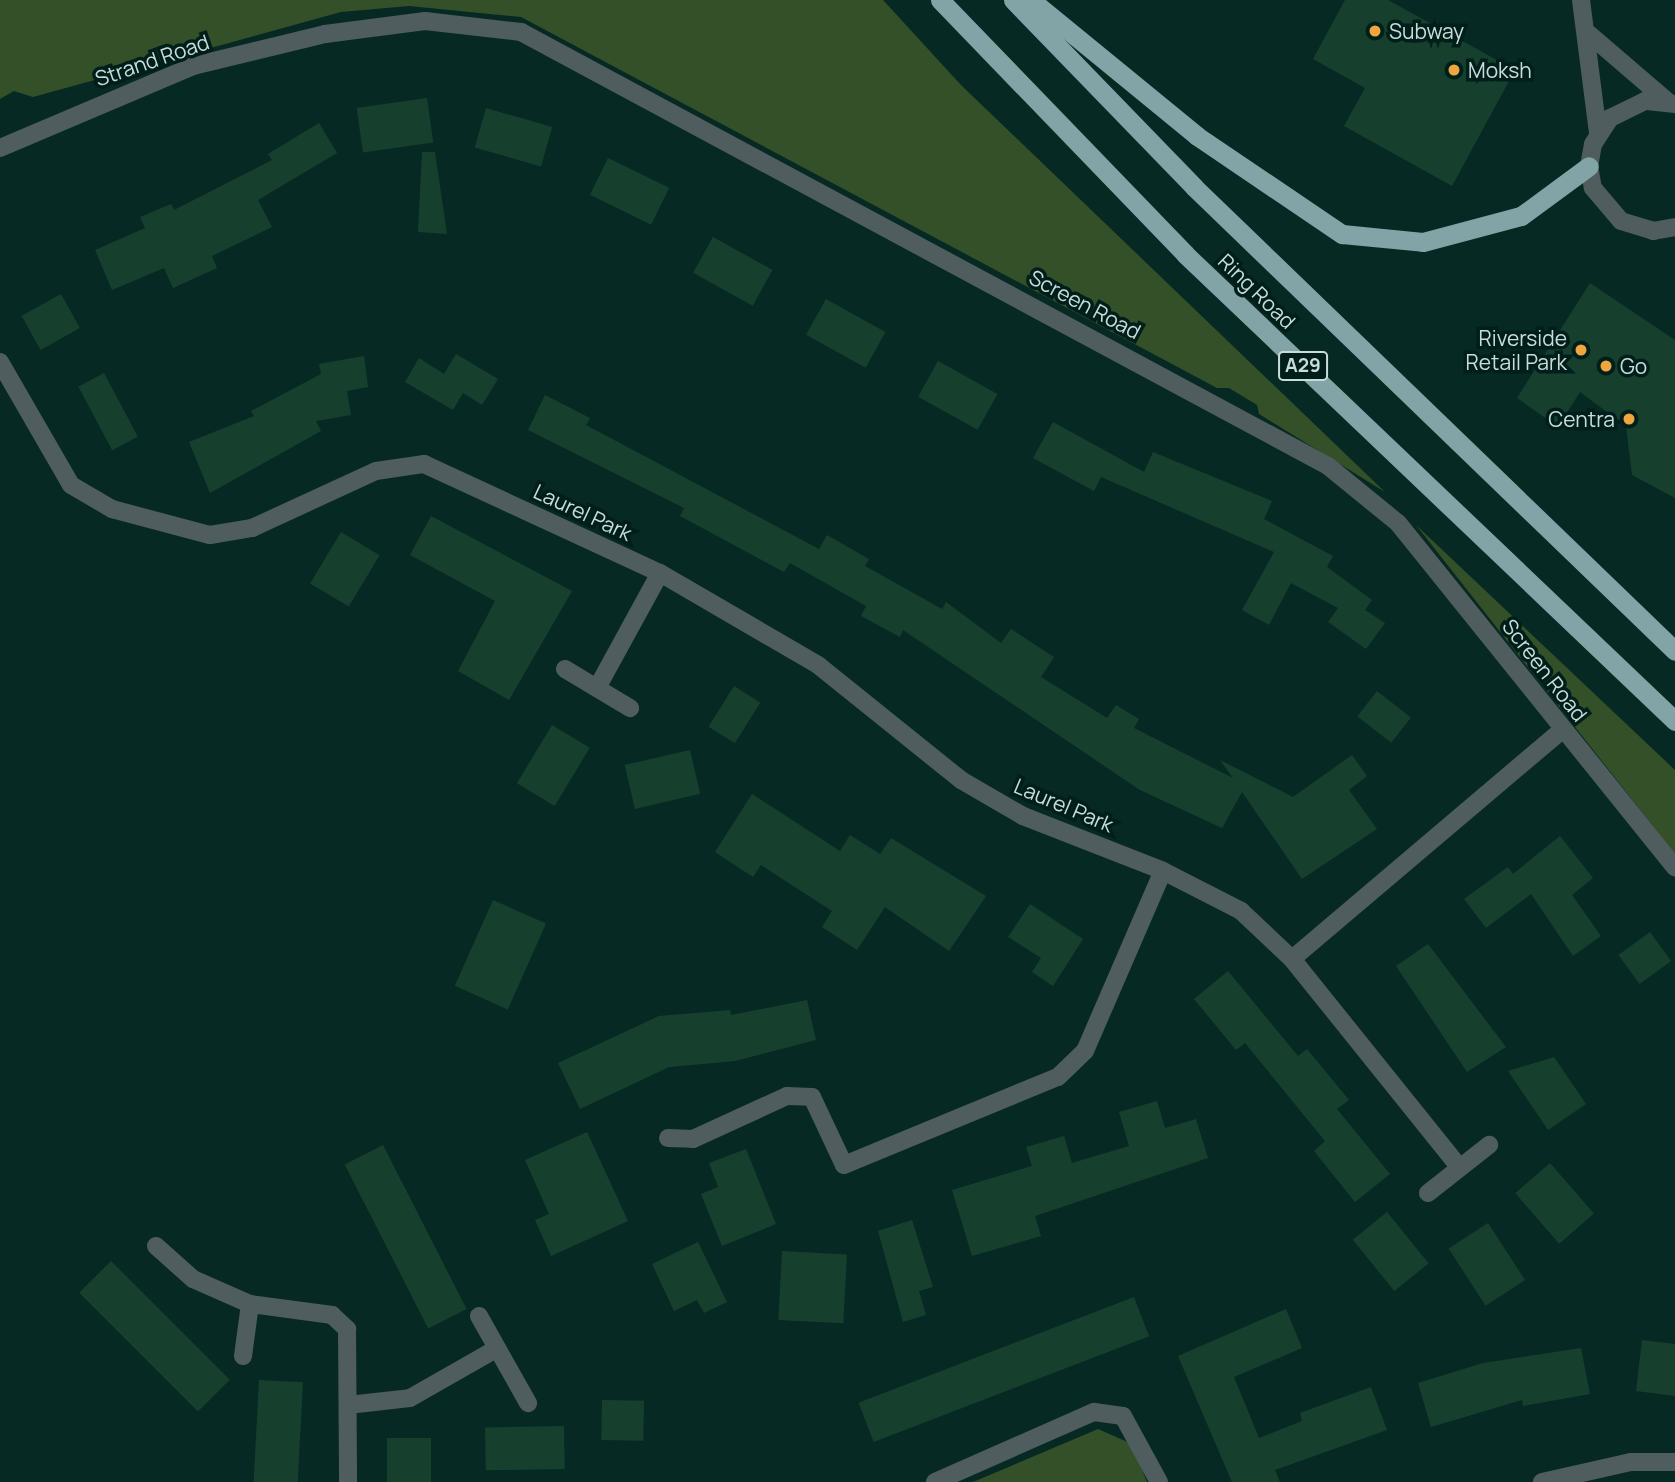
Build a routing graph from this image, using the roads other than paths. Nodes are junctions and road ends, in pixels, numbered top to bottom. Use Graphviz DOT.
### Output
graph roads {
  1 [pos="940,0"];
  2 [pos="1013,0"];
  3 [pos="1031,0"];
  4 [pos="1581,0"];
  5 [pos="325,34"];
  6 [pos="1588,34"];
  7 [pos="1671,103"];
  8 [pos="1598,133"];
  9 [pos="0,148"];
  10 [pos="1589,166"];
  11 [pos="1672,231"];
  12 [pos="0,362"];
  13 [pos="660,573"];
  14 [pos="1675,651"];
  15 [pos="565,669"];
  16 [pos="597,688"];
  17 [pos="630,708"];
  18 [pos="1675,721"];
  19 [pos="1562,730"];
  20 [pos="1675,867"];
  21 [pos="1163,871"];
  22 [pos="1292,959"];
  23 [pos="668,1138"];
  24 [pos="1489,1145"];
  25 [pos="1459,1167"];
  26 [pos="1427,1192"];
  27 [pos="156,1246"];
  28 [pos="250,1304"];
  29 [pos="479,1316"];
  30 [pos="496,1349"];
  31 [pos="243,1356"];
  32 [pos="528,1403"];
  33 [pos="348,1405"];
  34 [pos="1675,1462"];
  35 [pos="348,1482"];
  36 [pos="935,1482"];
  37 [pos="1159,1482"];
  38 [pos="1542,1482"];
  1 -- 18 [label="highway, Ring Road / A29"];
  2 -- 14 [label="highway, Ring Road / A29"];
  3 -- 10 [label="highway"];
  4 -- 6 [label="street"];
  5 -- 9 [label="street, Strand Road"];
  5 -- 19 [label="street, Screen Road"];
  6 -- 7 [label="street"];
  6 -- 8 [label="street"];
  7 -- 8 [label="street"];
  8 -- 10 [label="street"];
  10 -- 11 [label="street"];
  12 -- 13 [label="street, Laurel Park"];
  13 -- 16 [label="street"];
  13 -- 21 [label="street, Laurel Park"];
  15 -- 16 [label="street"];
  16 -- 17 [label="street"];
  19 -- 20 [label="street, Screen Road"];
  19 -- 22 [label="street"];
  21 -- 22 [label="street, Laurel Park"];
  21 -- 23 [label="street"];
  22 -- 25 [label="street, Laurel Park"];
  24 -- 25 [label="street"];
  25 -- 26 [label="street"];
  27 -- 28 [label="street"];
  28 -- 31 [label="street"];
  28 -- 33 [label="street"];
  29 -- 30 [label="street"];
  30 -- 32 [label="street"];
  30 -- 33 [label="street"];
  33 -- 35 [label="street"];
  34 -- 38 [label="street"];
  36 -- 37 [label="street"];
}
